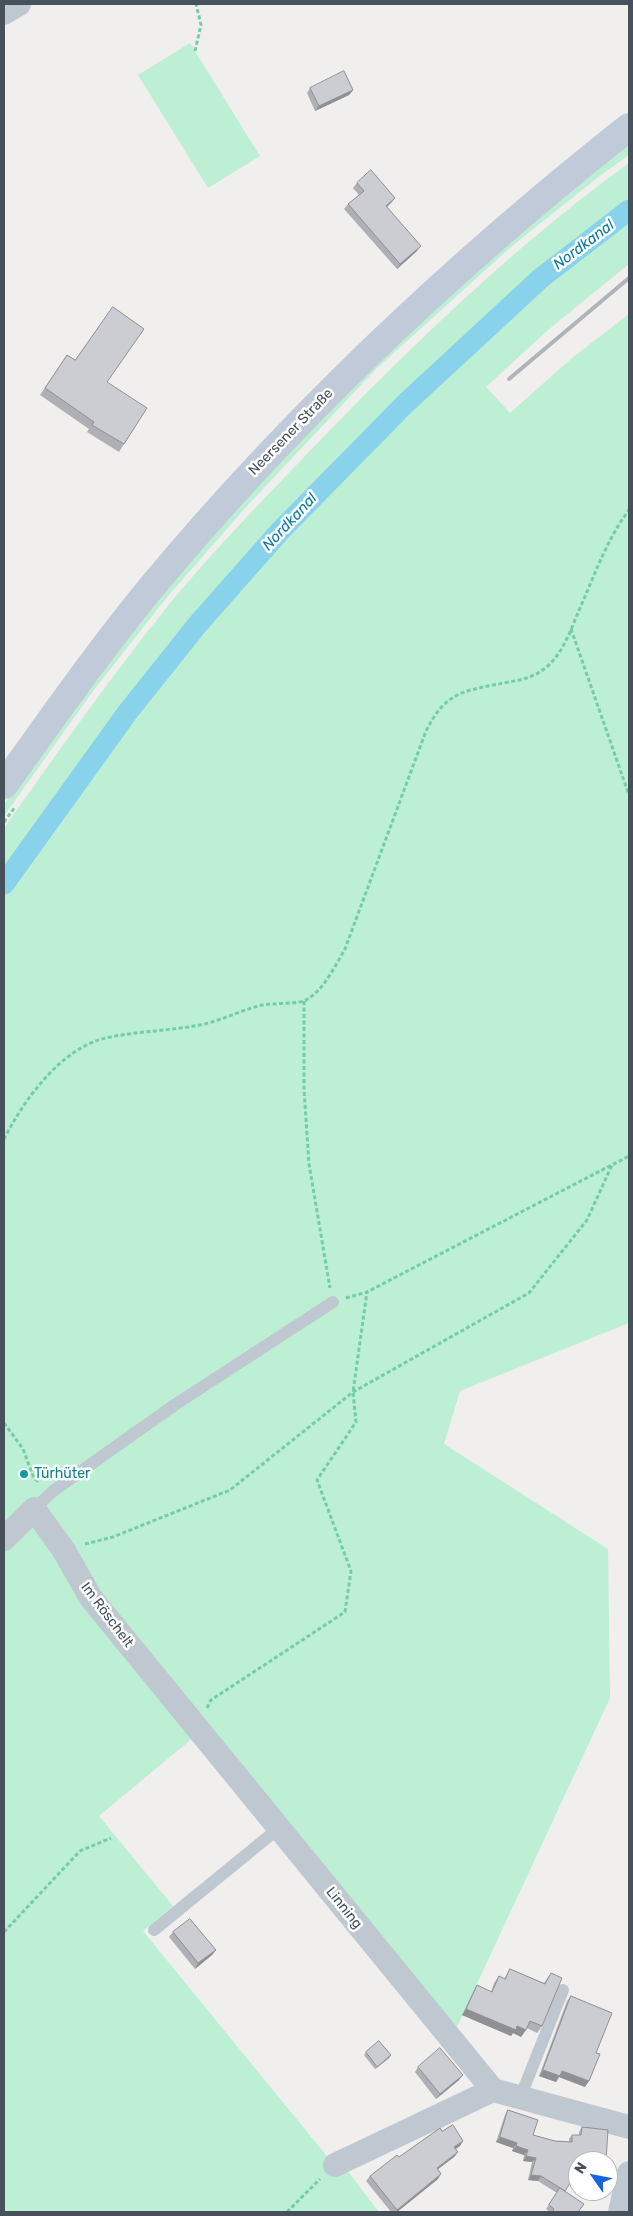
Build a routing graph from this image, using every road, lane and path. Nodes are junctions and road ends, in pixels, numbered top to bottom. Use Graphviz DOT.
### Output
graph roads {
  1 [pos="19,4"];
  2 [pos="196,4"];
  3 [pos="4,13"];
  4 [pos="195,51"];
  5 [pos="629,127"];
  6 [pos="629,510"];
  7 [pos="572,629"];
  8 [pos="629,795"];
  9 [pos="9,796"];
  10 [pos="4,822"];
  11 [pos="304,1001"];
  12 [pos="4,1139"];
  13 [pos="629,1156"];
  14 [pos="612,1165"];
  15 [pos="367,1292"];
  16 [pos="333,1302"];
  17 [pos="353,1392"];
  18 [pos="4,1423"];
  19 [pos="53,1491"];
  20 [pos="34,1509"];
  21 [pos="4,1538"];
  22 [pos="62,1550"];
  23 [pos="195,1725"];
  24 [pos="279,1828"];
  25 [pos="111,1838"];
  26 [pos="154,1930"];
  27 [pos="4,1932"];
  28 [pos="564,1990"];
  29 [pos="493,2090"];
  30 [pos="520,2098"];
  31 [pos="617,2120"];
  32 [pos="334,2165"];
  33 [pos="629,2173"];
  34 [pos="287,2212"];
  35 [pos="620,2212"];
  1 -- 3 [label="street"];
  2 -- 4 [label="path"];
  5 -- 9 [label="main road, Neersener Straße"];
  6 -- 7 [label="path"];
  7 -- 8 [label="path"];
  7 -- 11 [label="path"];
  9 -- 10 [label="path"];
  11 -- 12 [label="path"];
  11 -- 16 [label="path"];
  13 -- 14 [label="path"];
  14 -- 15 [label="path"];
  14 -- 17 [label="path"];
  15 -- 16 [label="path"];
  15 -- 17 [label="path"];
  16 -- 19 [label="lane"];
  17 -- 22 [label="path"];
  17 -- 23 [label="path"];
  18 -- 19 [label="path"];
  19 -- 20 [label="lane"];
  20 -- 21 [label="street"];
  20 -- 22 [label="street, Im Röschelt"];
  22 -- 23 [label="street, Im Röschelt"];
  23 -- 24 [label="street, Linning"];
  24 -- 26 [label="lane"];
  24 -- 29 [label="street, Linning"];
  25 -- 27 [label="path"];
  28 -- 30 [label="lane"];
  29 -- 30 [label="street"];
  29 -- 32 [label="street"];
  30 -- 31 [label="street"];
  32 -- 34 [label="path"];
  33 -- 35 [label="street"];
}
